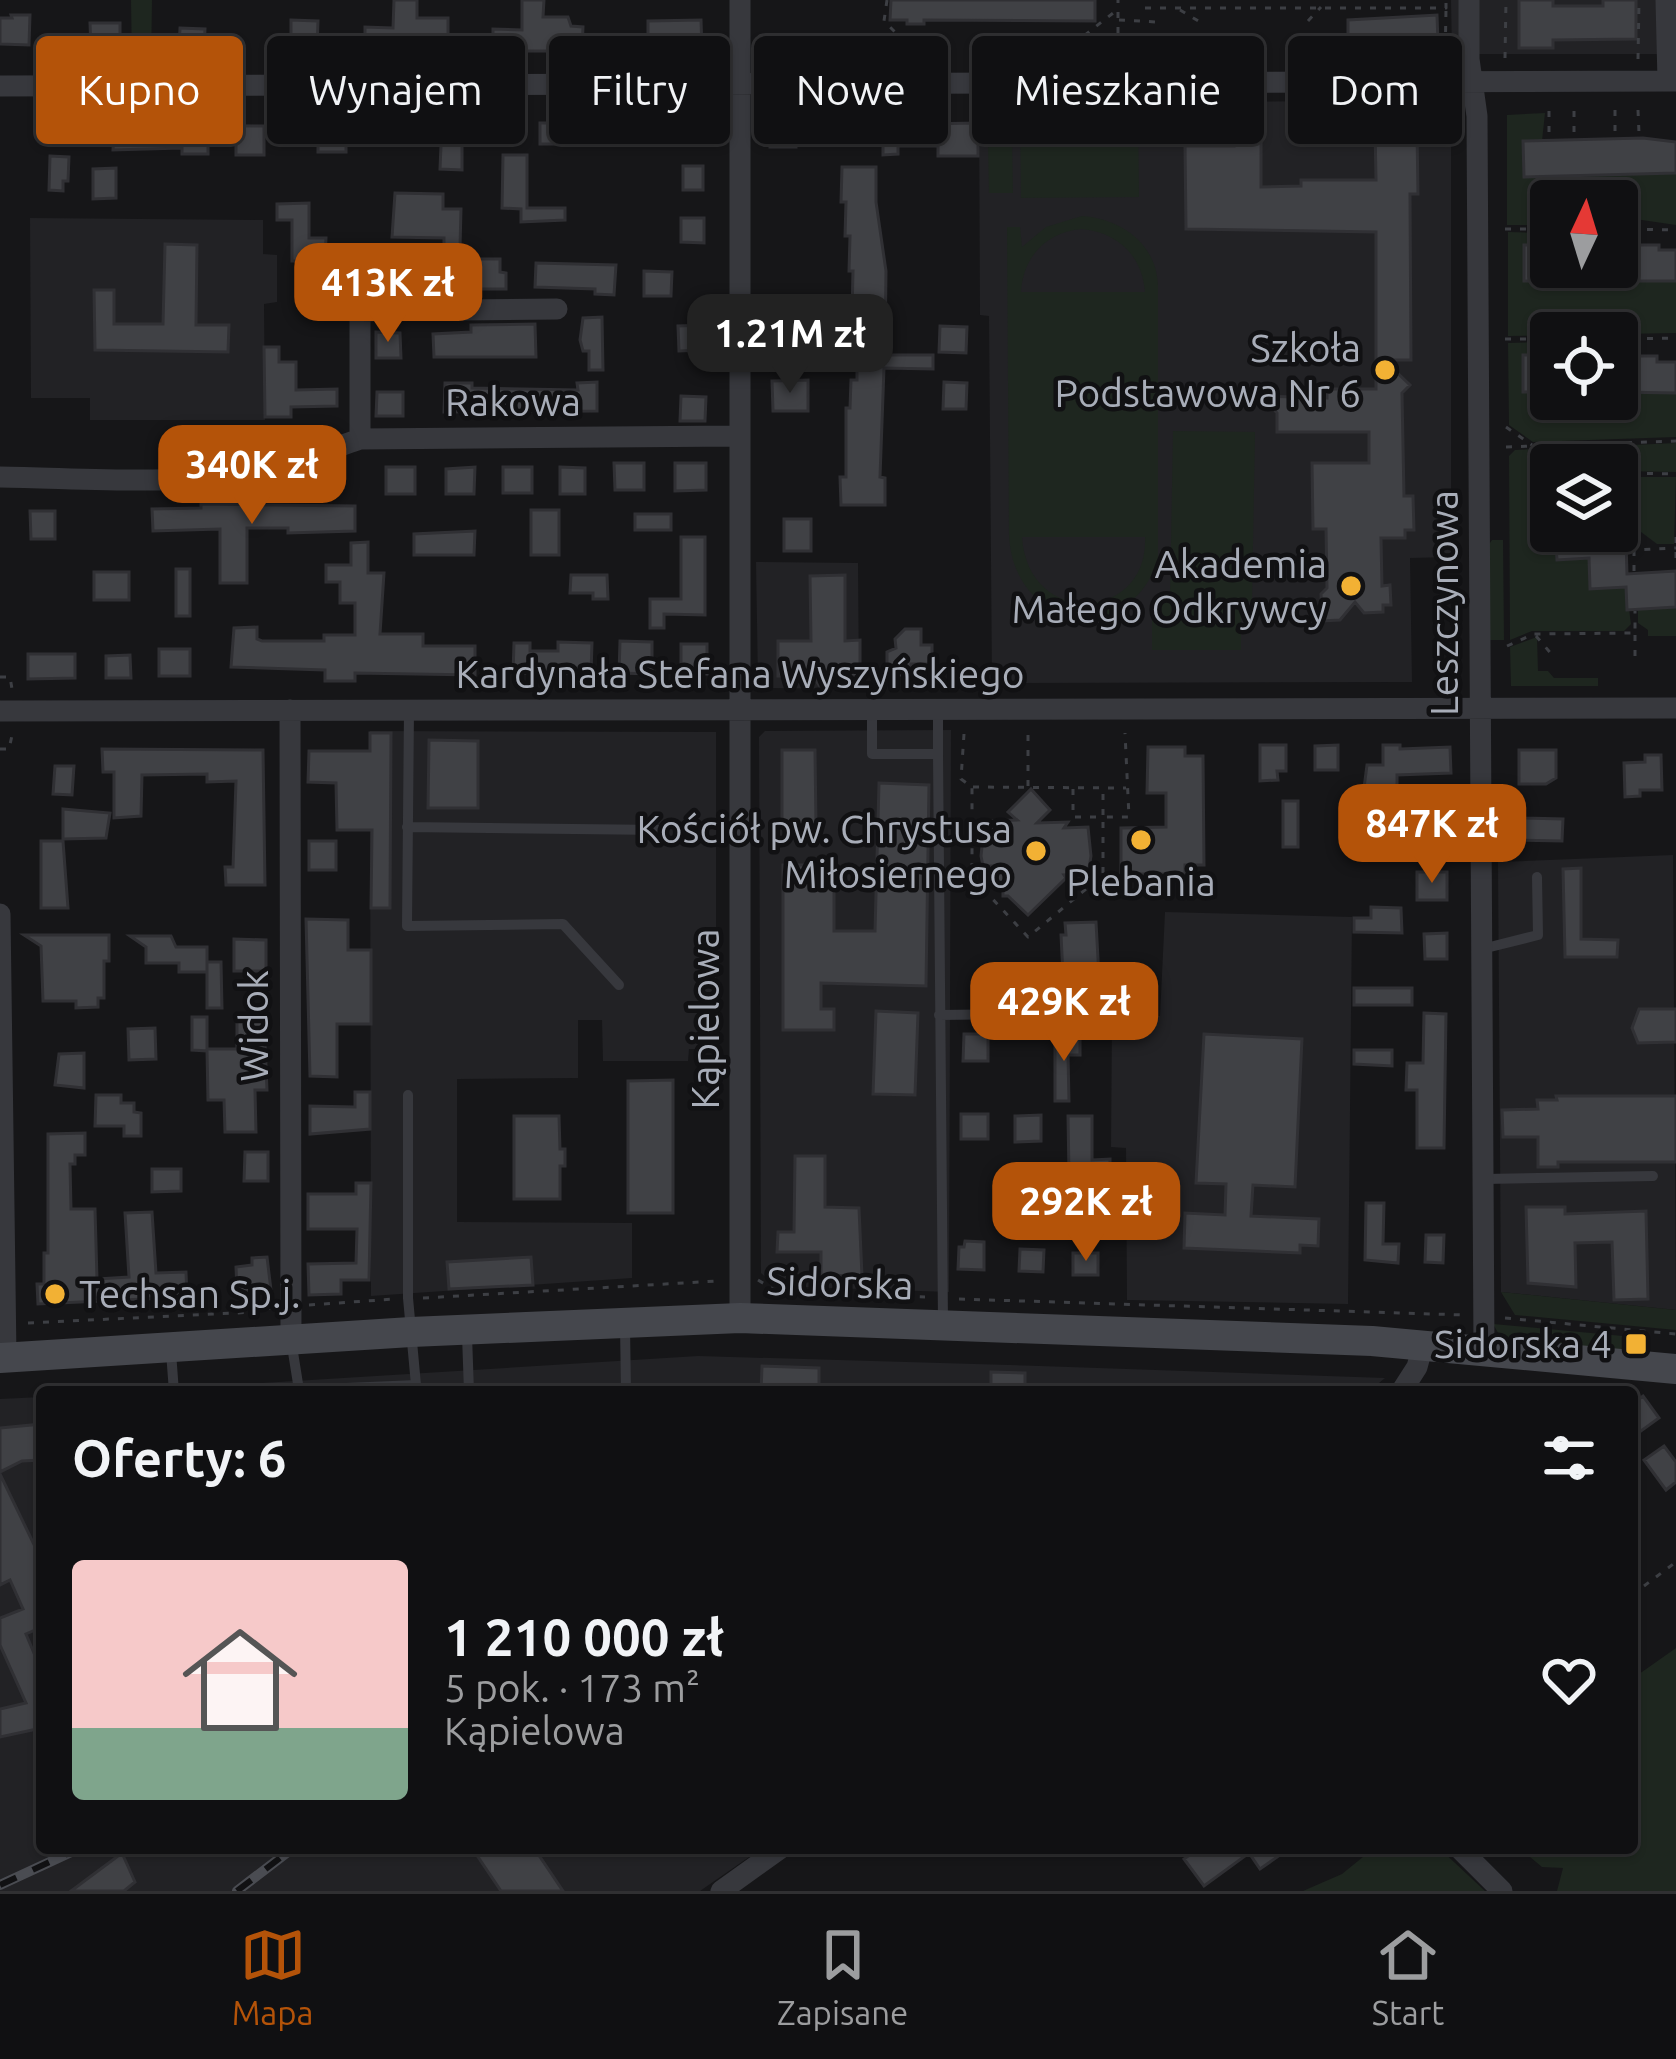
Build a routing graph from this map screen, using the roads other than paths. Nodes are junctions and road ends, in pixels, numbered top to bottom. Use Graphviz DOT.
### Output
graph roads {
  1 [pos="740,0"];
  2 [pos="1469,0"];
  3 [pos="1666,0"];
  4 [pos="1671,27"];
  5 [pos="1672,81"];
  6 [pos="1472,82"];
  7 [pos="0,86"];
  8 [pos="741,86"];
  9 [pos="557,309"];
  10 [pos="739,436"];
  11 [pos="360,439"];
  12 [pos="0,477"];
  13 [pos="1480,708"];
  14 [pos="1676,708"];
  15 [pos="290,710"];
  16 [pos="409,710"];
  17 [pos="739,710"];
  18 [pos="872,710"];
  19 [pos="938,710"];
  20 [pos="0,711"];
  21 [pos="938,754"];
  22 [pos="407,827"];
  23 [pos="662,830"];
  24 [pos="1537,877"];
  25 [pos="0,914"];
  26 [pos="1482,949"];
  27 [pos="619,985"];
  28 [pos="1112,1013"];
  29 [pos="939,1015"];
  30 [pos="408,1094"];
  31 [pos="1653,1176"];
  32 [pos="1484,1179"];
  33 [pos="942,1312"];
  34 [pos="740,1318"];
  35 [pos="626,1323"];
  36 [pos="467,1330"];
  37 [pos="411,1332"];
  38 [pos="291,1342"];
  39 [pos="1423,1345"];
  40 [pos="170,1348"];
  41 [pos="1484,1350"];
  42 [pos="3,1358"];
  43 [pos="1676,1369"];
  44 [pos="173,1386"];
  45 [pos="298,1386"];
  46 [pos="393,1386"];
  47 [pos="469,1386"];
  48 [pos="626,1386"];
  49 [pos="1406,1386"];
  50 [pos="773,1854"];
  51 [pos="1465,1854"];
  52 [pos="721,1891"];
  53 [pos="1502,1891"];
  1 -- 8 [label="street, Kąpielowa"];
  2 -- 6 [label="street, Leszczynowa"];
  3 -- 4 [label="street"];
  4 -- 5 [label="street"];
  5 -- 6 [label="street"];
  6 -- 8 [label="street"];
  6 -- 13 [label="street, Leszczynowa"];
  7 -- 8 [label="street"];
  8 -- 10 [label="street, Kąpielowa"];
  9 -- 11 [label="street"];
  10 -- 11 [label="street, Rakowa"];
  10 -- 17 [label="street, Kąpielowa"];
  11 -- 12 [label="street, Rakowa"];
  13 -- 14 [label="street, Kardynała Stefana Wyszyńskiego"];
  13 -- 19 [label="street, Kardynała Stefana Wyszyńskiego"];
  13 -- 26 [label="street, Leszczynowa"];
  15 -- 16 [label="street, Kardynała Stefana Wyszyńskiego"];
  15 -- 20 [label="street, Kardynała Stefana Wyszyńskiego"];
  15 -- 38 [label="street, Widok"];
  16 -- 17 [label="street, Kardynała Stefana Wyszyńskiego"];
  16 -- 22 [label="lane"];
  17 -- 18 [label="street, Kardynała Stefana Wyszyńskiego"];
  17 -- 34 [label="street, Kąpielowa"];
  18 -- 19 [label="street, Kardynała Stefana Wyszyńskiego"];
  18 -- 21 [label="lane"];
  19 -- 21 [label="lane"];
  21 -- 29 [label="lane"];
  22 -- 23 [label="lane"];
  22 -- 27 [label="lane"];
  24 -- 26 [label="lane"];
  25 -- 42 [label="street"];
  26 -- 32 [label="street, Leszczynowa"];
  28 -- 29 [label="lane"];
  29 -- 33 [label="lane"];
  30 -- 37 [label="lane"];
  31 -- 32 [label="lane"];
  32 -- 41 [label="street, Leszczynowa"];
  33 -- 34 [label="street, Sidorska"];
  33 -- 39 [label="street, Sidorska"];
  34 -- 35 [label="street, Sidorska"];
  35 -- 36 [label="street, Sidorska"];
  35 -- 48 [label="lane"];
  36 -- 37 [label="street, Sidorska"];
  36 -- 47 [label="lane"];
  37 -- 38 [label="street, Sidorska"];
  37 -- 46 [label="lane"];
  38 -- 40 [label="street, Sidorska"];
  38 -- 45 [label="lane"];
  39 -- 41 [label="street, Sidorska"];
  39 -- 49 [label="street"];
  40 -- 42 [label="street, Sidorska"];
  40 -- 44 [label="lane"];
  41 -- 43 [label="street, Sidorska"];
  50 -- 52 [label="street"];
  51 -- 53 [label="street"];
}
